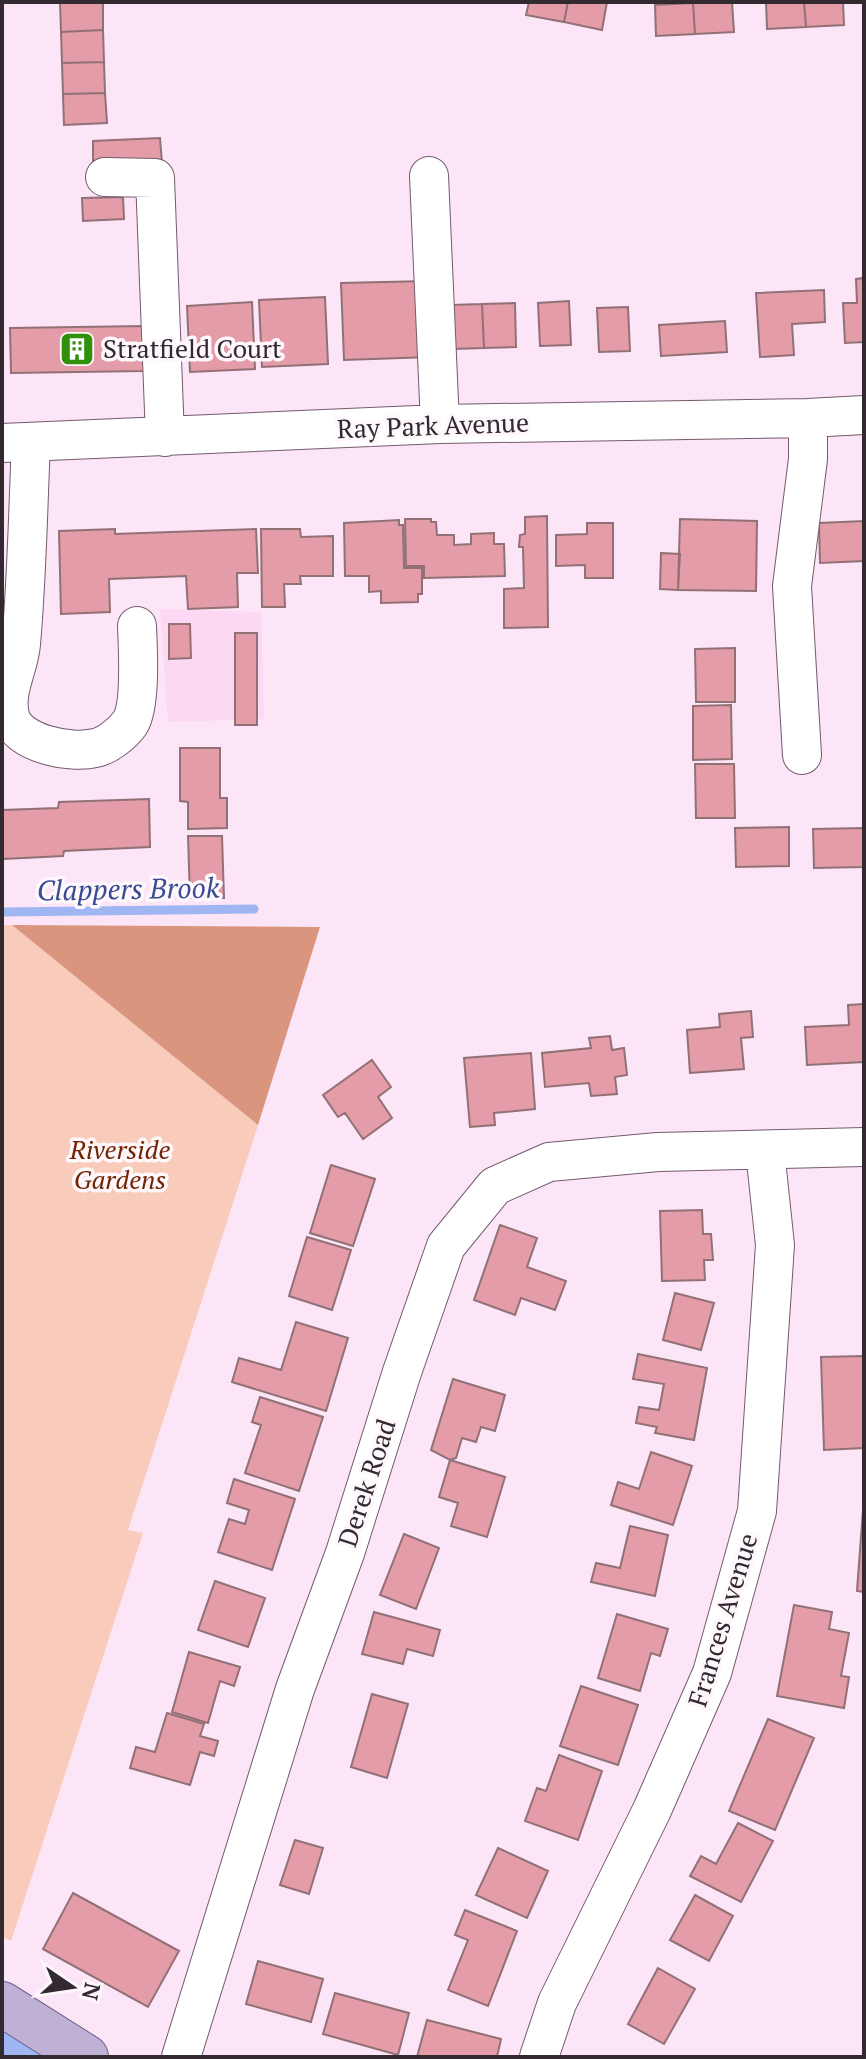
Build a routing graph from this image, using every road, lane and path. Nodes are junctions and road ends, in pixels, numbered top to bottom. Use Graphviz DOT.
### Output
graph roads {
  1 [pos="429,176"];
  2 [pos="105,177"];
  3 [pos="864,415"];
  4 [pos="808,418"];
  5 [pos="440,424"];
  6 [pos="165,437"];
  7 [pos="17,442"];
  8 [pos="137,626"];
  9 [pos="12,648"];
  10 [pos="6,731"];
  11 [pos="802,755"];
  12 [pos="864,1147"];
  13 [pos="765,1151"];
  14 [pos="2,2004"];
  15 [pos="86,2057"];
  16 [pos="181,2057"];
  17 [pos="539,2057"];
  1 -- 5 [label="street"];
  2 -- 6 [label="street"];
  3 -- 4 [label="street, Ray Park Avenue"];
  4 -- 5 [label="street, Ray Park Avenue"];
  4 -- 11 [label="street"];
  5 -- 6 [label="street, Ray Park Avenue"];
  6 -- 7 [label="street, Ray Park Avenue"];
  7 -- 9 [label="street"];
  8 -- 10 [label="street"];
  9 -- 10 [label="street"];
  12 -- 13 [label="street, Derek Road"];
  13 -- 16 [label="street, Derek Road"];
  13 -- 17 [label="street, Frances Avenue"];
  14 -- 15 [label="main road"];
}
